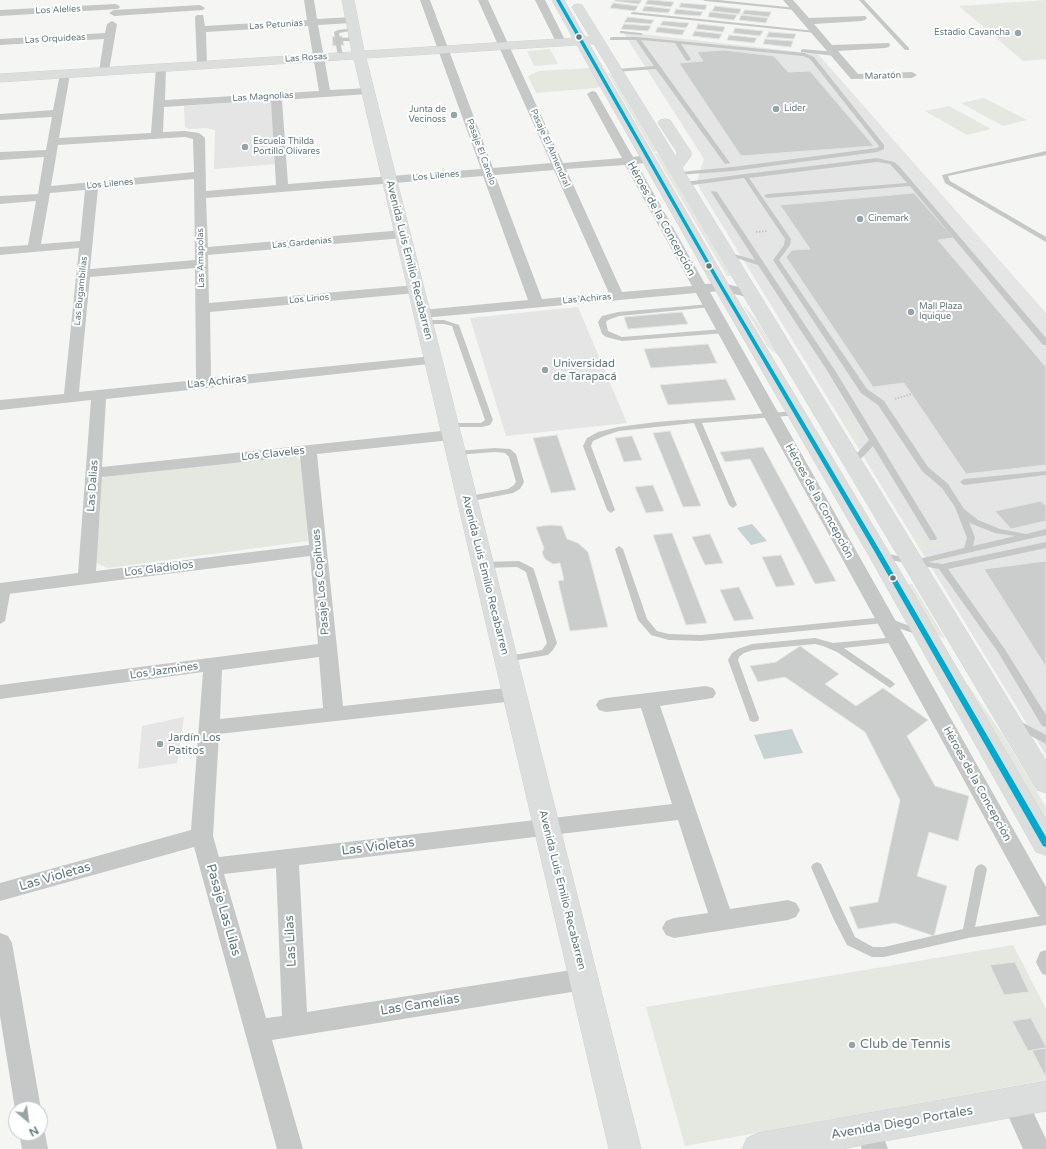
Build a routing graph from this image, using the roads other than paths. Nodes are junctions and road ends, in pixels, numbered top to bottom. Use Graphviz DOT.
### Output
graph roads {
  1 [pos="309,0"];
  2 [pos="348,0"];
  3 [pos="425,0"];
  4 [pos="483,0"];
  5 [pos="540,0"];
  6 [pos="558,0"];
  7 [pos="574,0"];
  8 [pos="587,0"];
  9 [pos="705,0"];
  10 [pos="788,0"];
  11 [pos="861,0"];
  12 [pos="201,2"];
  13 [pos="115,7"];
  14 [pos="796,9"];
  15 [pos="0,13"];
  16 [pos="633,13"];
  17 [pos="862,18"];
  18 [pos="806,21"];
  19 [pos="313,22"];
  20 [pos="201,29"];
  21 [pos="816,32"];
  22 [pos="110,36"];
  23 [pos="603,38"];
  24 [pos="637,38"];
  25 [pos="337,40"];
  26 [pos="352,40"];
  27 [pos="0,42"];
  28 [pos="561,42"];
  29 [pos="677,42"];
  30 [pos="886,45"];
  31 [pos="504,46"];
  32 [pos="908,49"];
  33 [pos="443,50"];
  34 [pos="832,51"];
  35 [pos="319,58"];
  36 [pos="688,59"];
  37 [pos="623,62"];
  38 [pos="202,65"];
  39 [pos="658,67"];
  40 [pos="161,68"];
  41 [pos="104,71"];
  42 [pos="65,74"];
  43 [pos="912,75"];
  44 [pos="0,78"];
  45 [pos="640,82"];
  46 [pos="368,91"];
  47 [pos="325,94"];
  48 [pos="592,94"];
  49 [pos="276,97"];
  50 [pos="159,104"];
  51 [pos="58,113"];
  52 [pos="659,113"];
  53 [pos="0,117"];
  54 [pos="157,136"];
  55 [pos="52,147"];
  56 [pos="1046,153"];
  57 [pos="0,156"];
  58 [pos="648,159"];
  59 [pos="770,159"];
  60 [pos="629,161"];
  61 [pos="727,163"];
  62 [pos="558,166"];
  63 [pos="488,172"];
  64 [pos="679,173"];
  65 [pos="200,175"];
  66 [pos="745,176"];
  67 [pos="390,180"];
  68 [pos="911,184"];
  69 [pos="92,185"];
  70 [pos="282,189"];
  71 [pos="714,192"];
  72 [pos="44,193"];
  73 [pos="200,196"];
  74 [pos="767,196"];
  75 [pos="0,200"];
  76 [pos="403,234"];
  77 [pos="1046,240"];
  78 [pos="86,244"];
  79 [pos="34,248"];
  80 [pos="0,251"];
  81 [pos="727,254"];
  82 [pos="201,258"];
  83 [pos="760,263"];
  84 [pos="83,274"];
  85 [pos="722,287"];
  86 [pos="416,289"];
  87 [pos="700,289"];
  88 [pos="751,294"];
  89 [pos="617,296"];
  90 [pos="536,303"];
  91 [pos="710,306"];
  92 [pos="202,308"];
  93 [pos="423,318"];
  94 [pos="724,331"];
  95 [pos="1046,343"];
  96 [pos="433,360"];
  97 [pos="204,384"];
  98 [pos="99,395"];
  99 [pos="71,398"];
  100 [pos="0,405"];
  101 [pos="795,413"];
  102 [pos="771,416"];
  103 [pos="697,421"];
  104 [pos="452,438"];
  105 [pos="873,441"];
  106 [pos="308,450"];
  107 [pos="853,462"];
  108 [pos="94,473"];
  109 [pos="1046,473"];
  110 [pos="964,482"];
  111 [pos="467,498"];
  112 [pos="733,505"];
  113 [pos="959,507"];
  114 [pos="611,510"];
  115 [pos="1046,532"];
  116 [pos="1030,536"];
  117 [pos="933,538"];
  118 [pos="1046,545"];
  119 [pos="318,549"];
  120 [pos="619,549"];
  121 [pos="968,549"];
  122 [pos="879,554"];
  123 [pos="913,562"];
  124 [pos="483,565"];
  125 [pos="942,567"];
  126 [pos="88,578"];
  127 [pos="3,589"];
  128 [pos="885,620"];
  129 [pos="0,621"];
  130 [pos="924,634"];
  131 [pos="896,640"];
  132 [pos="833,646"];
  133 [pos="328,649"];
  134 [pos="965,651"];
  135 [pos="506,659"];
  136 [pos="213,664"];
  137 [pos="890,684"];
  138 [pos="0,692"];
  139 [pos="706,693"];
  140 [pos="514,694"];
  141 [pos="648,700"];
  142 [pos="606,704"];
  143 [pos="334,714"];
  144 [pos="1006,716"];
  145 [pos="754,718"];
  146 [pos="1046,724"];
  147 [pos="208,728"];
  148 [pos="1046,740"];
  149 [pos="1046,783"];
  150 [pos="684,811"];
  151 [pos="546,826"];
  152 [pos="202,836"];
  153 [pos="1046,844"];
  154 [pos="287,858"];
  155 [pos="210,867"];
  156 [pos="817,867"];
  157 [pos="981,869"];
  158 [pos="0,892"];
  159 [pos="1046,908"];
  160 [pos="788,910"];
  161 [pos="722,920"];
  162 [pos="1046,920"];
  163 [pos="674,928"];
  164 [pos="968,933"];
  165 [pos="0,943"];
  166 [pos="1046,955"];
  167 [pos="1046,970"];
  168 [pos="3,978"];
  169 [pos="584,980"];
  170 [pos="295,1025"];
  171 [pos="257,1031"];
  172 [pos="1046,1096"];
  173 [pos="26,1101"];
  174 [pos="1015,1102"];
  175 [pos="872,1139"];
  176 [pos="290,1149"];
  177 [pos="625,1149"];
  178 [pos="758,1149"];
  179 [pos="1037,1149"];
  1 -- 19 [label="street"];
  2 -- 26 [label="main road, Avenida Luis Emilio Recabarren"];
  3 -- 33 [label="street, Pasaje El Canelo"];
  4 -- 31 [label="street, Pasaje El Almendral"];
  5 -- 28 [label="street"];
  6 -- 23 [label="main road, Héroes de la Concepción"];
  7 -- 23 [label="main road, Héroes de la Concepción"];
  8 -- 23 [label="main road, Héroes de la Concepción"];
  9 -- 14 [label="lane"];
  10 -- 14 [label="street"];
  11 -- 32 [label="lane"];
  12 -- 13 [label="street, Los Alelíes"];
  12 -- 20 [label="street"];
  13 -- 15 [label="street, Los Alelíes"];
  13 -- 22 [label="street"];
  14 -- 18 [label="street"];
  16 -- 21 [label="lane"];
  17 -- 18 [label="street"];
  18 -- 21 [label="street"];
  19 -- 20 [label="street, Las Petunias"];
  19 -- 26 [label="street, Las Petunias"];
  19 -- 35 [label="street"];
  20 -- 38 [label="street"];
  21 -- 34 [label="street"];
  22 -- 27 [label="street, Las Orquídeas"];
  22 -- 41 [label="street"];
  23 -- 24 [label="lane"];
  23 -- 28 [label="main road, Las Rosas"];
  23 -- 34 [label="lane"];
  23 -- 37 [label="main road, Héroes de la Concepción"];
  23 -- 58 [label="main road, Héroes de la Concepción"];
  24 -- 29 [label="lane"];
  24 -- 39 [label="lane"];
  25 -- 26 [label="lane"];
  25 -- 26 [label="lane"];
  25 -- 26 [label="lane"];
  26 -- 33 [label="main road, Las Rosas"];
  26 -- 35 [label="main road, Las Rosas"];
  26 -- 46 [label="main road, Avenida Luis Emilio Recabarren"];
  28 -- 31 [label="main road, Las Rosas"];
  29 -- 36 [label="lane"];
  29 -- 64 [label="lane"];
  30 -- 34 [label="street"];
  31 -- 33 [label="main road, Las Rosas"];
  31 -- 62 [label="street, Pasaje El Almendral"];
  33 -- 63 [label="street, Pasaje El Canelo"];
  34 -- 43 [label="street, Maratón"];
  35 -- 38 [label="main road, Las Rosas"];
  35 -- 47 [label="street"];
  37 -- 39 [label="lane"];
  37 -- 45 [label="main road, Héroes de la Concepción"];
  37 -- 64 [label="main road, Héroes de la Concepción"];
  38 -- 40 [label="main road, Las Rosas"];
  39 -- 61 [label="lane"];
  40 -- 41 [label="main road, Las Rosas"];
  40 -- 50 [label="street"];
  41 -- 42 [label="main road, Las Rosas"];
  42 -- 44 [label="main road, Las Rosas"];
  42 -- 51 [label="street"];
  46 -- 47 [label="street, Las Magnolias"];
  46 -- 67 [label="main road, Avenida Luis Emilio Recabarren"];
  47 -- 49 [label="street, Las Magnolias"];
  48 -- 60 [label="street, Héroes de la Concepción"];
  49 -- 50 [label="street, Las Magnolias"];
  49 -- 70 [label="street"];
  50 -- 54 [label="street"];
  51 -- 53 [label="street"];
  51 -- 55 [label="street"];
  52 -- 64 [label="main road"];
  54 -- 55 [label="street"];
  54 -- 65 [label="street, Las Amapolas"];
  55 -- 57 [label="street"];
  55 -- 72 [label="street"];
  56 -- 77 [label="lane"];
  58 -- 60 [label="street, Los Lilenes"];
  58 -- 85 [label="main road, Héroes de la Concepción"];
  59 -- 61 [label="lane"];
  60 -- 62 [label="street, Los Lilenes"];
  60 -- 87 [label="street, Héroes de la Concepción"];
  61 -- 64 [label="lane"];
  62 -- 63 [label="street, Los Lilenes"];
  62 -- 89 [label="street, Pasaje El Almendral"];
  63 -- 67 [label="street, Los Lilenes"];
  63 -- 90 [label="street, Pasaje El Canelo"];
  64 -- 66 [label="lane"];
  64 -- 81 [label="main road, Héroes de la Concepción"];
  65 -- 69 [label="street, Los Lilenes"];
  65 -- 73 [label="street, Las Amapolas"];
  66 -- 68 [label="lane"];
  66 -- 113 [label="lane"];
  67 -- 70 [label="street, Los Lilenes"];
  67 -- 76 [label="main road, Avenida Luis Emilio Recabarren"];
  68 -- 74 [label="lane"];
  68 -- 95 [label="lane"];
  69 -- 72 [label="street, Los Lilenes"];
  69 -- 78 [label="street, Las Bugambilias"];
  70 -- 73 [label="street, Los Lilenes"];
  71 -- 83 [label="lane"];
  72 -- 75 [label="street, Los Lilenes"];
  72 -- 79 [label="street"];
  73 -- 82 [label="street, Las Amapolas"];
  76 -- 82 [label="street, Las Gardenias"];
  76 -- 86 [label="main road, Avenida Luis Emilio Recabarren"];
  78 -- 79 [label="street"];
  78 -- 84 [label="street, Las Bugambilias"];
  79 -- 80 [label="street"];
  81 -- 83 [label="lane"];
  81 -- 88 [label="main road, Héroes de la Concepción"];
  82 -- 84 [label="street, Las Gardenias"];
  82 -- 92 [label="street, Las Amapolas"];
  83 -- 105 [label="lane"];
  84 -- 99 [label="street, Las Bugambilias"];
  85 -- 87 [label="street, Las Achiras"];
  85 -- 88 [label="street, Las Achiras"];
  85 -- 101 [label="main road, Héroes de la Concepción"];
  86 -- 92 [label="street, Los Lirios"];
  86 -- 93 [label="main road, Avenida Luis Emilio Recabarren"];
  87 -- 89 [label="street, Las Achiras"];
  87 -- 91 [label="street, Héroes de la Concepción"];
  88 -- 107 [label="main road, Héroes de la Concepción"];
  89 -- 90 [label="street, Las Achiras"];
  90 -- 93 [label="street, Las Achiras"];
  91 -- 94 [label="street, Héroes de la Concepción"];
  91 -- 94 [label="lane"];
  92 -- 97 [label="street, Las Amapolas"];
  93 -- 96 [label="main road, Avenida Luis Emilio Recabarren"];
  93 -- 104 [label="lane"];
  94 -- 102 [label="street, Héroes de la Concepción"];
  96 -- 97 [label="street, Las Achiras"];
  96 -- 104 [label="main road, Avenida Luis Emilio Recabarren"];
  97 -- 98 [label="street, Las Achiras"];
  98 -- 99 [label="street, Las Achiras"];
  98 -- 108 [label="street, Las Dalias"];
  99 -- 100 [label="street, Las Achiras"];
  101 -- 102 [label="lane"];
  101 -- 122 [label="main road, Héroes de la Concepción"];
  102 -- 103 [label="lane"];
  102 -- 128 [label="street, Héroes de la Concepción"];
  103 -- 112 [label="lane"];
  103 -- 114 [label="lane"];
  104 -- 106 [label="street, Los Claveles"];
  104 -- 111 [label="main road, Avenida Luis Emilio Recabarren"];
  104 -- 111 [label="lane"];
  105 -- 107 [label="lane"];
  105 -- 117 [label="lane"];
  106 -- 108 [label="street, Los Claveles"];
  106 -- 119 [label="street, Pasaje Los Copihues"];
  107 -- 123 [label="main road, Héroes de la Concepción"];
  108 -- 126 [label="street, Las Dalias"];
  109 -- 110 [label="lane"];
  111 -- 124 [label="main road, Avenida Luis Emilio Recabarren"];
  113 -- 116 [label="lane"];
  113 -- 121 [label="lane"];
  115 -- 116 [label="lane"];
  116 -- 121 [label="lane"];
  118 -- 125 [label="lane"];
  119 -- 126 [label="street, Los Gladiolos"];
  119 -- 133 [label="street, Pasaje Los Copihues"];
  120 -- 128 [label="lane"];
  121 -- 123 [label="lane"];
  122 -- 123 [label="lane"];
  122 -- 130 [label="main road, Héroes de la Concepción"];
  123 -- 125 [label="lane"];
  123 -- 134 [label="main road, Héroes de la Concepción"];
  124 -- 135 [label="main road, Avenida Luis Emilio Recabarren"];
  124 -- 135 [label="lane"];
  125 -- 146 [label="lane"];
  126 -- 127 [label="street, Los Gladiolos"];
  127 -- 129 [label="lane"];
  128 -- 130 [label="lane"];
  128 -- 131 [label="street, Héroes de la Concepción"];
  130 -- 134 [label="main road"];
  130 -- 153 [label="main road, Héroes de la Concepción"];
  131 -- 132 [label="lane"];
  131 -- 159 [label="street, Héroes de la Concepción"];
  132 -- 137 [label="lane"];
  132 -- 145 [label="lane"];
  133 -- 136 [label="street, Los Jazmines"];
  133 -- 143 [label="street, Pasaje Los Copihues"];
  134 -- 144 [label="main road, Héroes de la Concepción"];
  135 -- 140 [label="main road, Avenida Luis Emilio Recabarren"];
  136 -- 138 [label="street, Los Jazmines"];
  136 -- 147 [label="street, Pasaje Las Lilas"];
  139 -- 141 [label="street"];
  140 -- 143 [label="street"];
  140 -- 151 [label="main road, Avenida Luis Emilio Recabarren"];
  141 -- 142 [label="street"];
  141 -- 150 [label="street"];
  143 -- 147 [label="street"];
  144 -- 148 [label="lane"];
  144 -- 149 [label="main road, Héroes de la Concepción"];
  147 -- 152 [label="street, Pasaje Las Lilas"];
  150 -- 151 [label="street, Las Violetas"];
  150 -- 161 [label="street"];
  151 -- 154 [label="street, Las Violetas"];
  151 -- 169 [label="main road, Avenida Luis Emilio Recabarren"];
  152 -- 155 [label="street, Pasaje Las Lilas"];
  152 -- 158 [label="street, Las Violetas"];
  154 -- 155 [label="street, Las Violetas"];
  154 -- 170 [label="street, Las Lilas"];
  155 -- 171 [label="street, Pasaje Las Lilas"];
  156 -- 164 [label="lane"];
  157 -- 164 [label="lane"];
  160 -- 161 [label="street"];
  161 -- 163 [label="street"];
  162 -- 164 [label="lane"];
  165 -- 168 [label="street"];
  166 -- 167 [label="lane"];
  168 -- 173 [label="street"];
  169 -- 170 [label="street, Las Camelias"];
  169 -- 177 [label="main road, Avenida Luis Emilio Recabarren"];
  170 -- 171 [label="street, Las Camelias"];
  171 -- 176 [label="street, Pasaje Las Lilas"];
  172 -- 174 [label="main road, Avenida Diego Portales"];
  174 -- 175 [label="main road, Avenida Diego Portales"];
  174 -- 179 [label="street"];
  175 -- 178 [label="main road, Avenida Diego Portales"];
}
